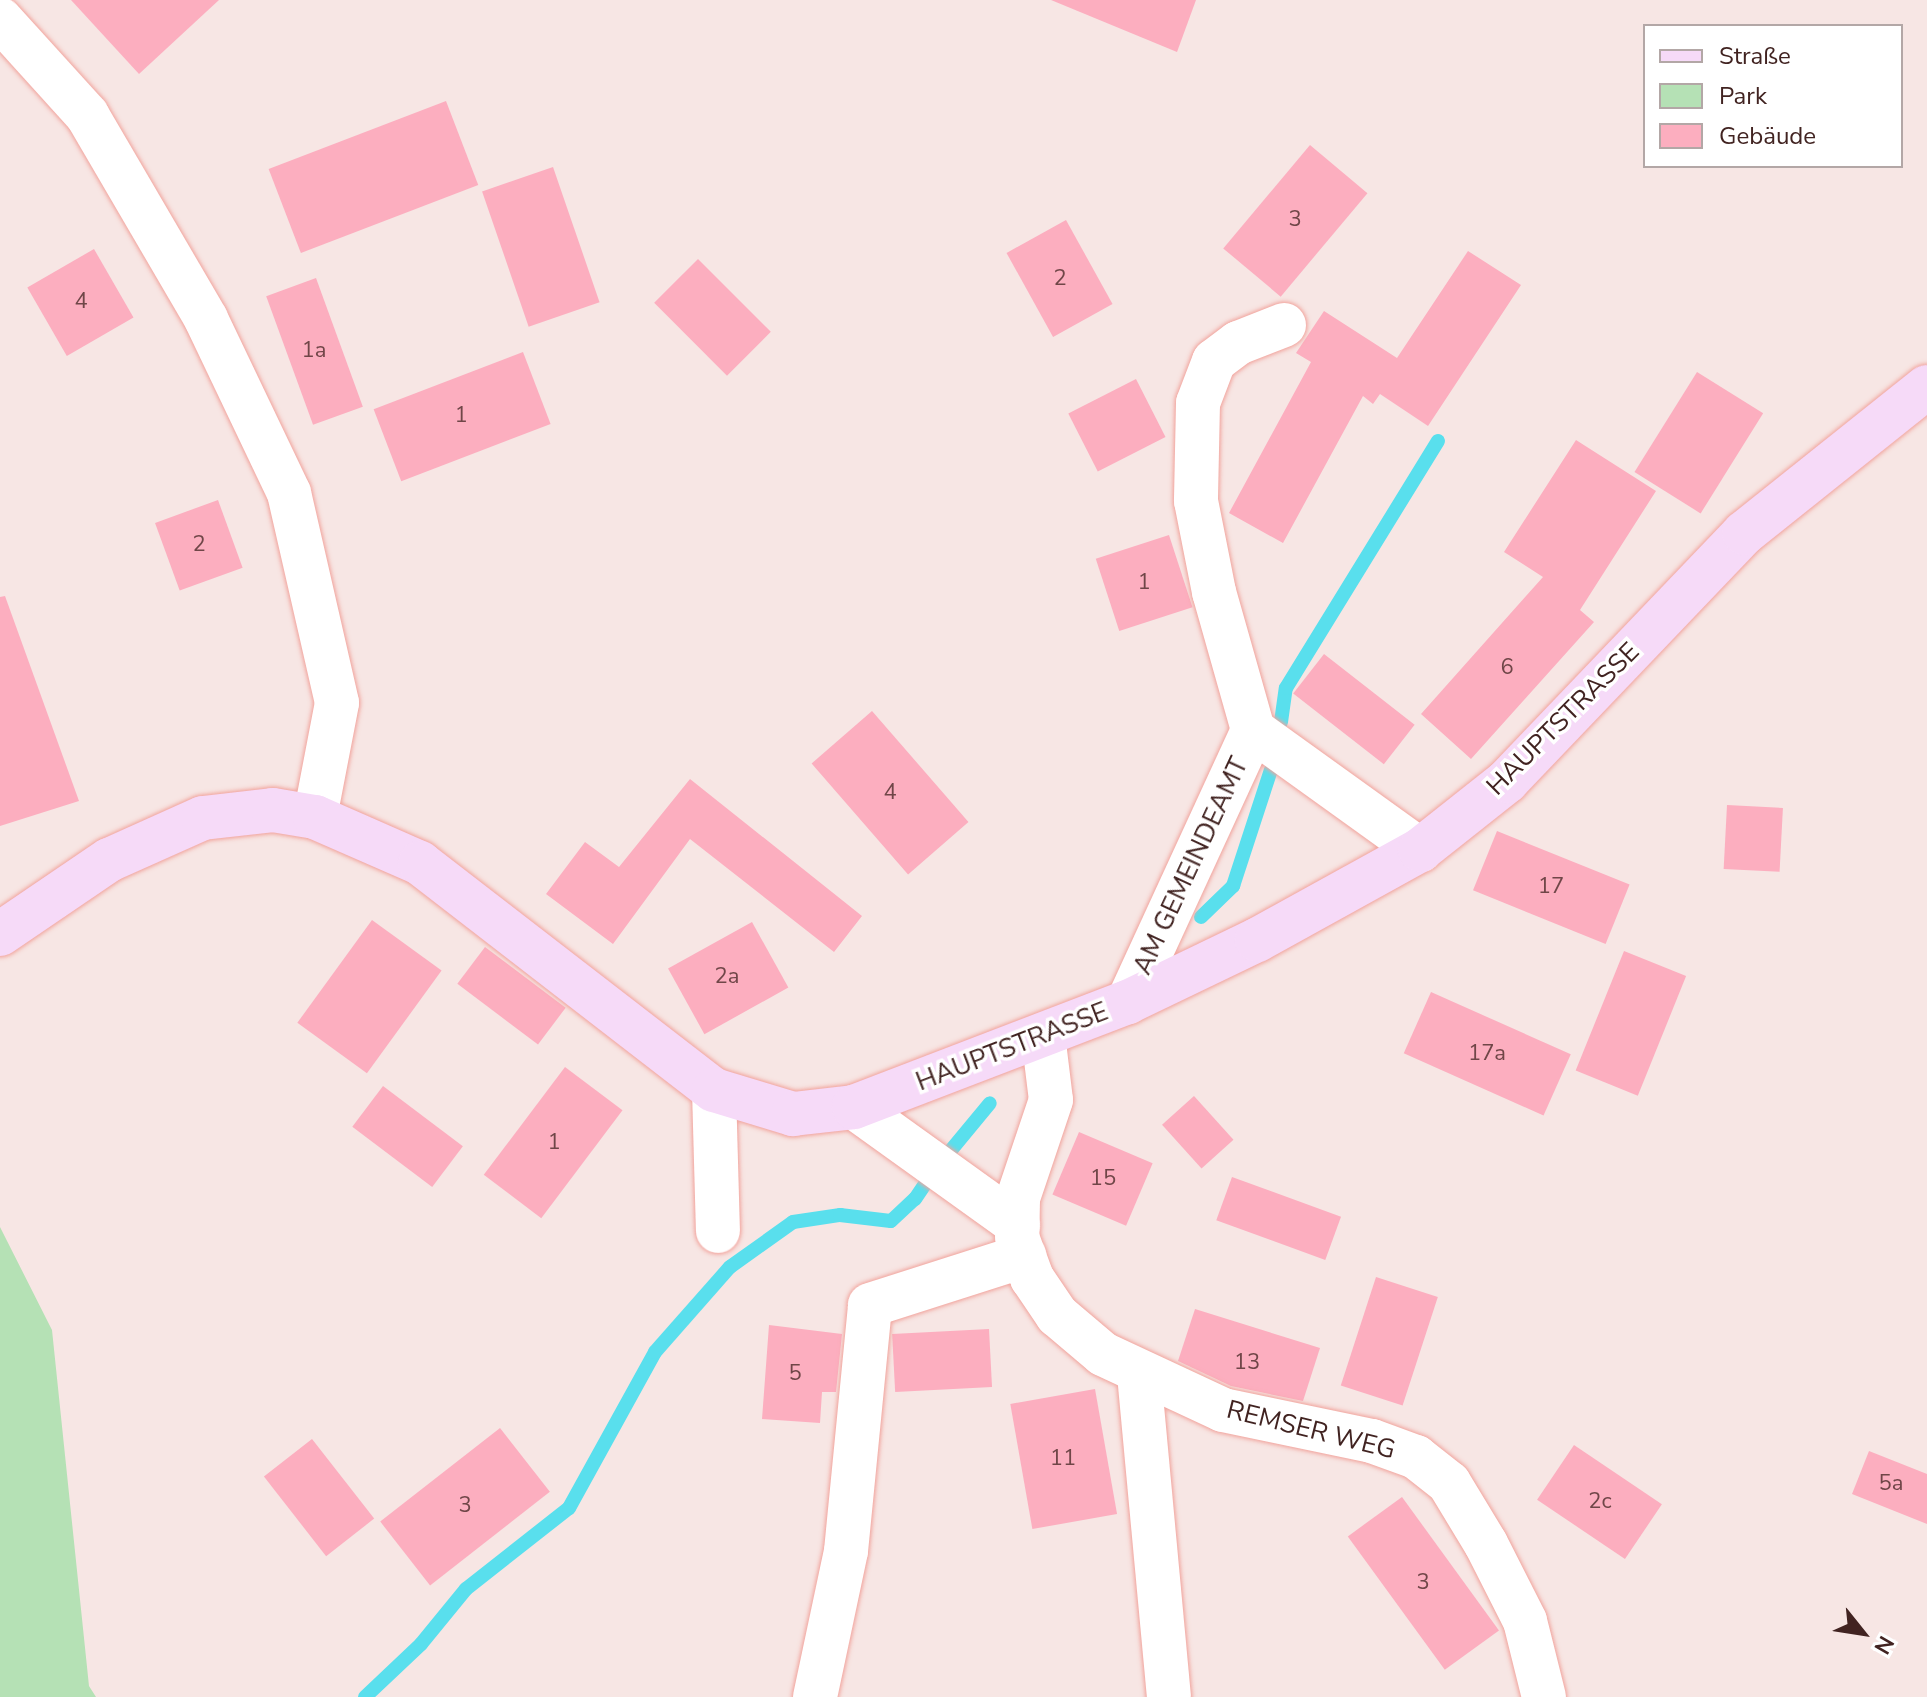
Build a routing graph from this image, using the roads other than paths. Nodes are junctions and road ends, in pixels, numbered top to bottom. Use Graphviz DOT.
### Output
graph roads {
  1 [pos="0,19"];
  2 [pos="1284,325"];
  3 [pos="1927,387"];
  4 [pos="1253,730"];
  5 [pos="315,817"];
  6 [pos="1420,850"];
  7 [pos="1,930"];
  8 [pos="1128,1002"];
  9 [pos="1043,1035"];
  10 [pos="714,1090"];
  11 [pos="854,1107"];
  12 [pos="718,1231"];
  13 [pos="1021,1240"];
  14 [pos="1139,1374"];
  15 [pos="815,1697"];
  16 [pos="1169,1697"];
  17 [pos="1544,1697"];
  1 -- 5 [label="street"];
  2 -- 4 [label="street, AM GEMEINDEAMT"];
  3 -- 6 [label="main road, HAUPTSTRASSE"];
  4 -- 6 [label="street, AM GEMEINDEAMT"];
  4 -- 8 [label="street, AM GEMEINDEAMT"];
  5 -- 7 [label="main road, HAUPTSTRASSE"];
  5 -- 10 [label="main road, HAUPTSTRASSE"];
  6 -- 8 [label="main road, HAUPTSTRASSE"];
  8 -- 9 [label="main road, HAUPTSTRASSE"];
  9 -- 11 [label="main road, HAUPTSTRASSE"];
  9 -- 13 [label="street"];
  10 -- 11 [label="main road, HAUPTSTRASSE"];
  10 -- 12 [label="street"];
  11 -- 13 [label="street"];
  13 -- 14 [label="street, REMSER WEG"];
  13 -- 15 [label="street"];
  14 -- 16 [label="street"];
  14 -- 17 [label="street, REMSER WEG"];
}
